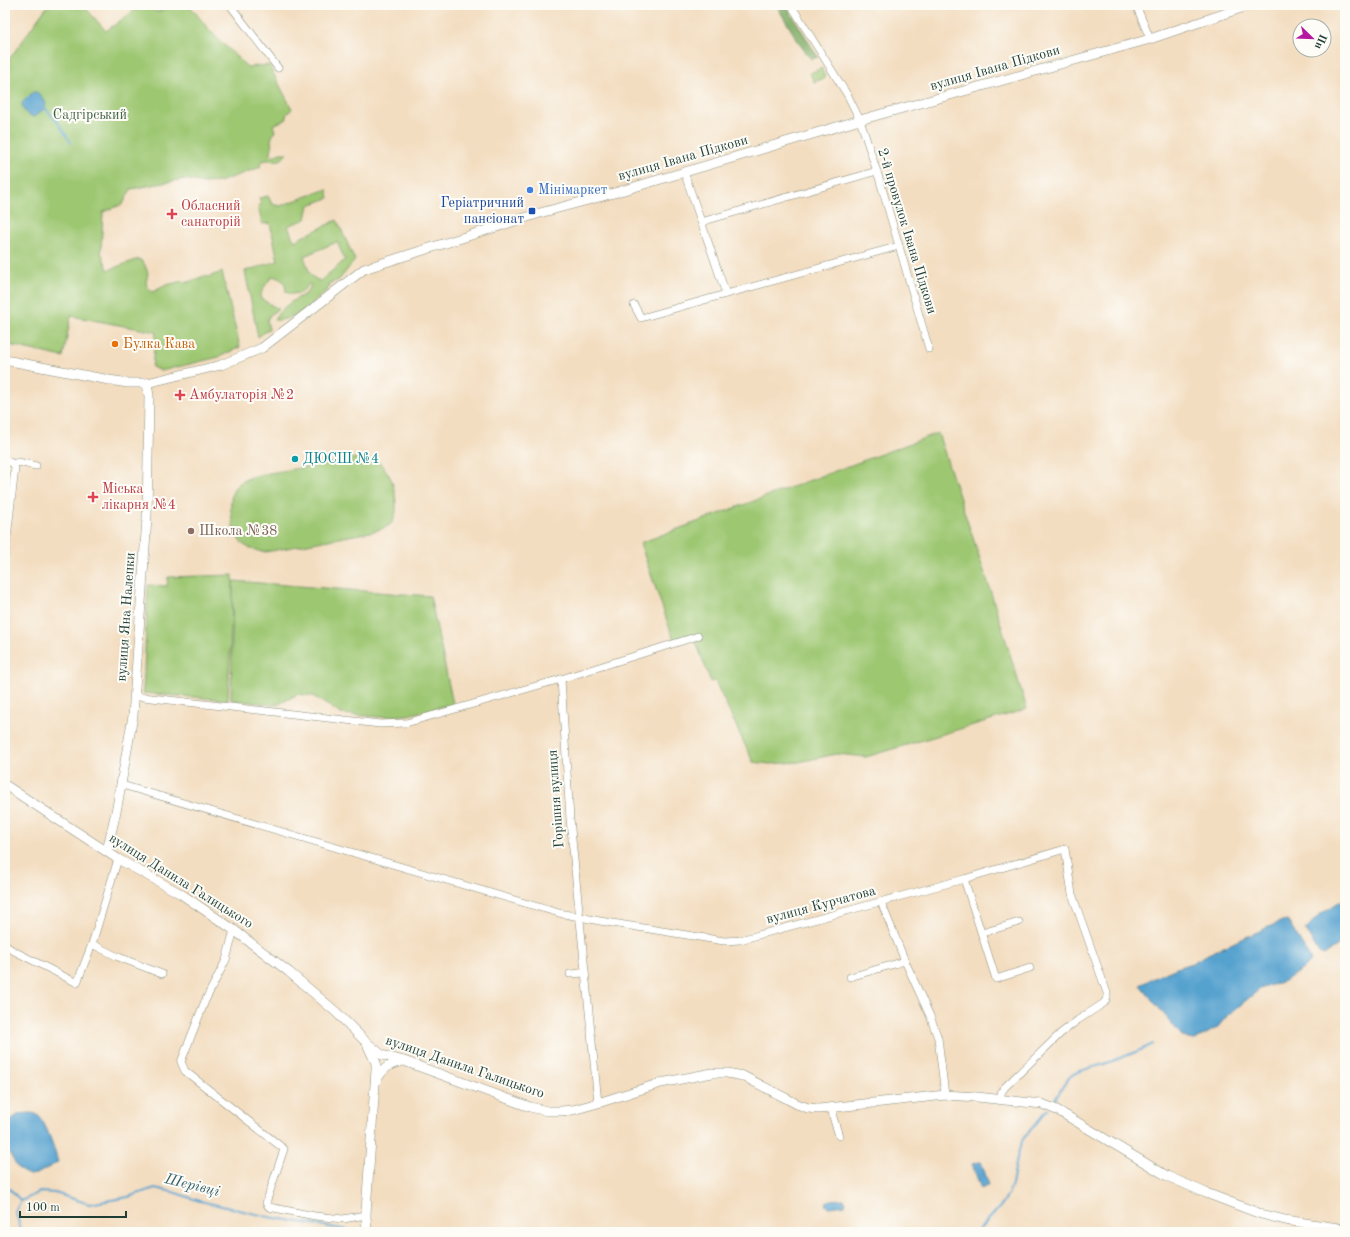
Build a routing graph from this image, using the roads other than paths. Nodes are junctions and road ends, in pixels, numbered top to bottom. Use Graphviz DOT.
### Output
graph roads {
  1 [pos="230,5"];
  2 [pos="791,5"];
  3 [pos="1136,5"];
  4 [pos="1250,5"];
  5 [pos="1150,39"];
  6 [pos="278,68"];
  7 [pos="860,120"];
  8 [pos="877,171"];
  9 [pos="684,172"];
  10 [pos="701,222"];
  11 [pos="899,246"];
  12 [pos="726,294"];
  13 [pos="634,305"];
  14 [pos="929,349"];
  15 [pos="5,360"];
  16 [pos="147,383"];
  17 [pos="5,460"];
  18 [pos="14,464"];
  19 [pos="36,466"];
  20 [pos="5,556"];
  21 [pos="698,636"];
  22 [pos="561,679"];
  23 [pos="134,696"];
  24 [pos="5,785"];
  25 [pos="122,785"];
  26 [pos="107,851"];
  27 [pos="118,858"];
  28 [pos="964,879"];
  29 [pos="882,902"];
  30 [pos="580,916"];
  31 [pos="1019,922"];
  32 [pos="234,930"];
  33 [pos="982,933"];
  34 [pos="92,944"];
  35 [pos="6,949"];
  36 [pos="905,961"];
  37 [pos="1030,968"];
  38 [pos="585,973"];
  39 [pos="162,974"];
  40 [pos="570,974"];
  41 [pos="850,977"];
  42 [pos="365,1041"];
  43 [pos="404,1061"];
  44 [pos="376,1082"];
  45 [pos="945,1095"];
  46 [pos="1001,1099"];
  47 [pos="598,1103"];
  48 [pos="832,1108"];
  49 [pos="838,1136"];
  50 [pos="366,1218"];
  51 [pos="1345,1229"];
  52 [pos="367,1232"];
  1 -- 6 [label="street"];
  2 -- 7 [label="street, 2-й провулок Івана Підкови"];
  3 -- 5 [label="street"];
  4 -- 5 [label="street, вулиця Івана Підкови"];
  5 -- 7 [label="street, вулиця Івана Підкови"];
  7 -- 8 [label="street, 2-й провулок Івана Підкови"];
  7 -- 9 [label="street, вулиця Івана Підкови"];
  8 -- 10 [label="street"];
  8 -- 11 [label="street, 2-й провулок Івана Підкови"];
  9 -- 10 [label="street"];
  9 -- 16 [label="street, вулиця Івана Підкови"];
  10 -- 12 [label="street"];
  11 -- 12 [label="street"];
  11 -- 14 [label="street, 2-й провулок Івана Підкови"];
  12 -- 13 [label="street"];
  15 -- 16 [label="street, вулиця Івана Підкови"];
  16 -- 23 [label="street, вулиця Яна Налепки"];
  17 -- 18 [label="street"];
  18 -- 19 [label="street"];
  18 -- 20 [label="street"];
  21 -- 22 [label="street"];
  22 -- 23 [label="street"];
  22 -- 30 [label="street, Горішня вулиця"];
  23 -- 25 [label="street, вулиця Яна Налепки"];
  24 -- 26 [label="street, вулиця Данила Галицького"];
  25 -- 26 [label="street, вулиця Яна Налепки"];
  25 -- 30 [label="street, вулиця Курчатова"];
  26 -- 27 [label="street, вулиця Данила Галицького"];
  27 -- 32 [label="street, вулиця Данила Галицького"];
  27 -- 34 [label="street"];
  28 -- 29 [label="street, вулиця Курчатова"];
  28 -- 33 [label="street"];
  28 -- 46 [label="street, вулиця Курчатова"];
  29 -- 30 [label="street, вулиця Курчатова"];
  29 -- 36 [label="street"];
  30 -- 38 [label="street, Горішня вулиця"];
  31 -- 33 [label="street"];
  32 -- 42 [label="street, вулиця Данила Галицького"];
  32 -- 50 [label="street"];
  33 -- 37 [label="street"];
  34 -- 35 [label="street"];
  34 -- 39 [label="street"];
  36 -- 41 [label="street"];
  36 -- 45 [label="street"];
  38 -- 40 [label="street"];
  38 -- 47 [label="street, Горішня вулиця"];
  42 -- 43 [label="street, вулиця Данила Галицького"];
  42 -- 44 [label="street"];
  43 -- 44 [label="street"];
  43 -- 47 [label="street, вулиця Данила Галицького"];
  44 -- 50 [label="street"];
  45 -- 46 [label="street, вулиця Данила Галицького"];
  45 -- 48 [label="street, вулиця Данила Галицького"];
  46 -- 51 [label="street, вулиця Данила Галицького"];
  47 -- 48 [label="street, вулиця Данила Галицького"];
  48 -- 49 [label="street"];
  50 -- 52 [label="street"];
}
